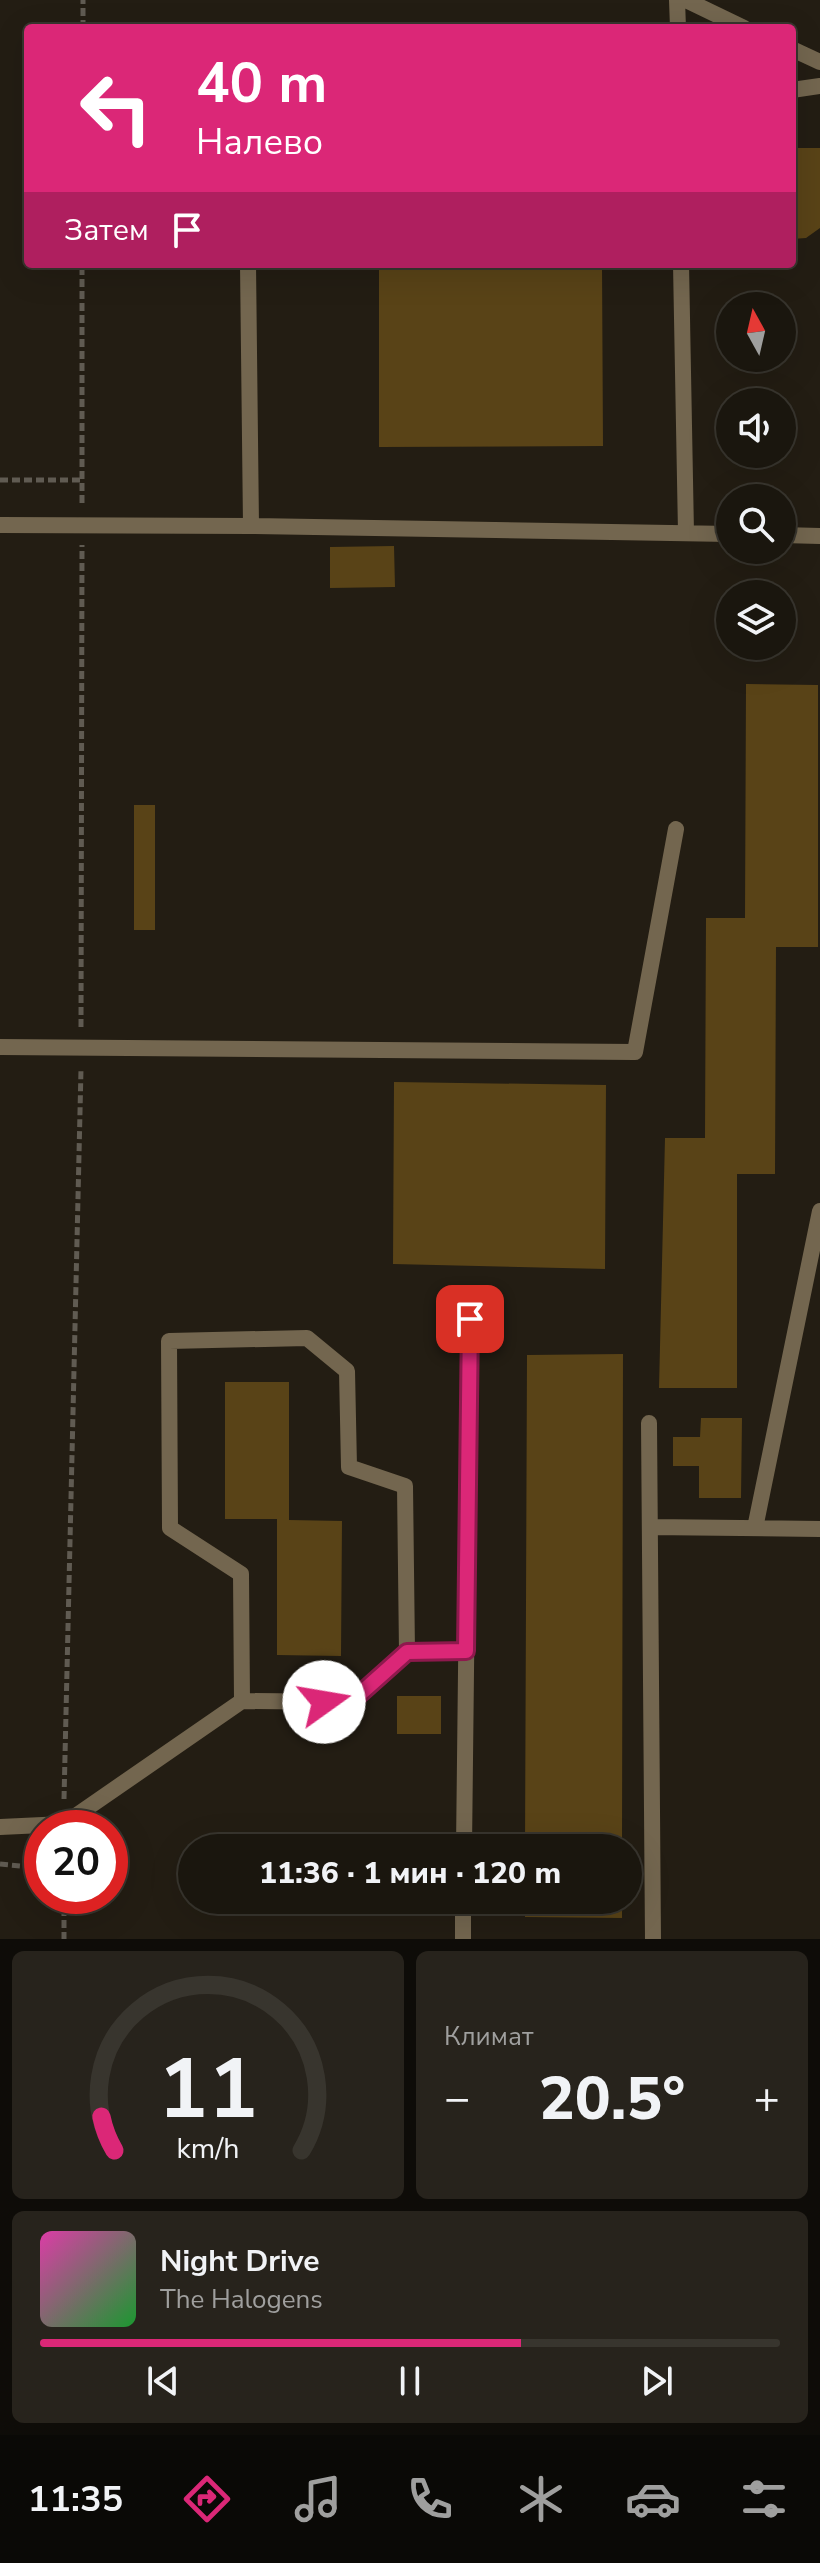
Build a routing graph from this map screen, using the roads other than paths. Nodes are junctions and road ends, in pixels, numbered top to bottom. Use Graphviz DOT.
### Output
graph roads {
  1 [pos="677,0"];
  2 [pos="686,0"];
  3 [pos="678,24"];
  4 [pos="736,24"];
  5 [pos="796,51"];
  6 [pos="820,62"];
  7 [pos="820,86"];
  8 [pos="796,89"];
  9 [pos="248,268"];
  10 [pos="681,268"];
  11 [pos="0,525"];
  12 [pos="251,526"];
  13 [pos="686,533"];
  14 [pos="716,534"];
  15 [pos="796,535"];
  16 [pos="820,536"];
  17 [pos="676,829"];
  18 [pos="0,1047"];
  19 [pos="820,1211"];
  20 [pos="470,1319"];
  21 [pos="649,1423"];
  22 [pos="650,1527"];
  23 [pos="755,1528"];
  24 [pos="820,1529"];
  25 [pos="466,1651"];
  26 [pos="407,1652"];
  27 [pos="242,1701"];
  28 [pos="0,1827"];
  29 [pos="464,1834"];
  30 [pos="463,1914"];
  31 [pos="463,1939"];
  32 [pos="653,1939"];
  1 -- 3 [label="lane"];
  2 -- 4 [label="lane"];
  5 -- 6 [label="lane"];
  7 -- 8 [label="lane"];
  9 -- 12 [label="lane"];
  10 -- 13 [label="lane"];
  11 -- 12 [label="lane"];
  12 -- 13 [label="lane"];
  13 -- 14 [label="lane"];
  15 -- 16 [label="lane"];
  17 -- 18 [label="lane"];
  19 -- 23 [label="lane"];
  20 -- 25 [label="lane"];
  21 -- 22 [label="lane"];
  22 -- 23 [label="lane"];
  22 -- 32 [label="lane"];
  23 -- 24 [label="lane"];
  25 -- 26 [label="lane"];
  25 -- 29 [label="lane"];
  26 -- 27 [label="lane"];
  26 -- 27 [label="lane"];
  27 -- 28 [label="lane"];
  30 -- 31 [label="lane"];
}
